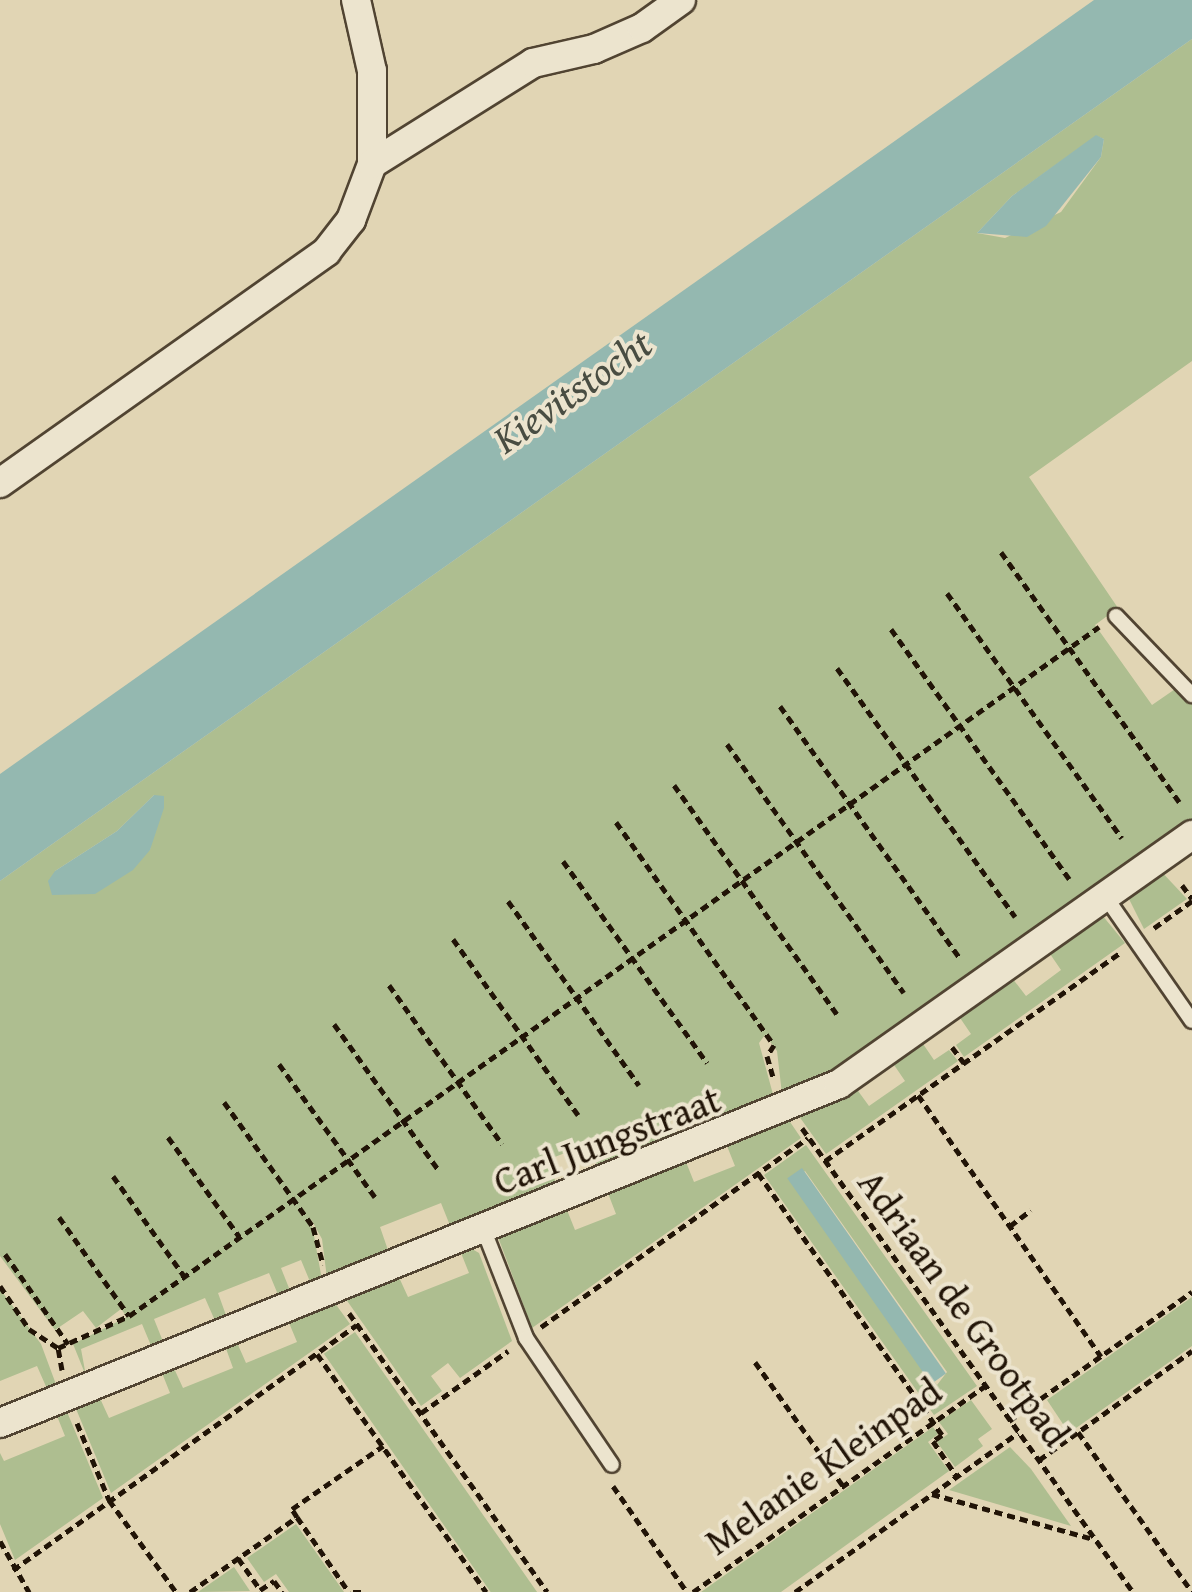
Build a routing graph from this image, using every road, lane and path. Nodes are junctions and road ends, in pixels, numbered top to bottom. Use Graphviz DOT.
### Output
graph roads {
  1 [pos="356,0"];
  2 [pos="681,0"];
  3 [pos="372,164"];
  4 [pos="0,483"];
  5 [pos="1002,552"];
  6 [pos="947,593"];
  7 [pos="1116,616"];
  8 [pos="891,628"];
  9 [pos="1070,648"];
  10 [pos="837,668"];
  11 [pos="1014,687"];
  12 [pos="1192,695"];
  13 [pos="780,706"];
  14 [pos="960,726"];
  15 [pos="727,744"];
  16 [pos="906,764"];
  17 [pos="674,785"];
  18 [pos="1179,802"];
  19 [pos="850,804"];
  20 [pos="616,822"];
  21 [pos="1192,835"];
  22 [pos="1122,838"];
  23 [pos="796,842"];
  24 [pos="563,861"];
  25 [pos="1069,879"];
  26 [pos="742,880"];
  27 [pos="1182,884"];
  28 [pos="1105,896"];
  29 [pos="508,900"];
  30 [pos="1192,900"];
  31 [pos="1014,918"];
  32 [pos="685,920"];
  33 [pos="452,939"];
  34 [pos="1136,941"];
  35 [pos="960,957"];
  36 [pos="632,958"];
  37 [pos="389,984"];
  38 [pos="904,993"];
  39 [pos="577,998"];
  40 [pos="838,1014"];
  41 [pos="1192,1021"];
  42 [pos="334,1024"];
  43 [pos="522,1037"];
  44 [pos="952,1047"];
  45 [pos="707,1062"];
  46 [pos="964,1062"];
  47 [pos="280,1064"];
  48 [pos="458,1082"];
  49 [pos="639,1085"];
  50 [pos="918,1095"];
  51 [pos="224,1102"];
  52 [pos="790,1108"];
  53 [pos="578,1115"];
  54 [pos="403,1121"];
  55 [pos="168,1137"];
  56 [pos="808,1138"];
  57 [pos="502,1144"];
  58 [pos="348,1160"];
  59 [pos="825,1160"];
  60 [pos="438,1170"];
  61 [pos="758,1173"];
  62 [pos="113,1176"];
  63 [pos="375,1197"];
  64 [pos="293,1199"];
  65 [pos="1031,1210"];
  66 [pos="59,1217"];
  67 [pos="1010,1226"];
  68 [pos="483,1228"];
  69 [pos="239,1237"];
  70 [pos="5,1254"];
  71 [pos="184,1276"];
  72 [pos="0,1286"];
  73 [pos="332,1288"];
  74 [pos="1192,1292"];
  75 [pos="129,1316"];
  76 [pos="358,1324"];
  77 [pos="526,1338"];
  78 [pos="68,1344"];
  79 [pos="58,1348"];
  80 [pos="1192,1351"];
  81 [pos="317,1354"];
  82 [pos="1101,1356"];
  83 [pos="755,1362"];
  84 [pos="985,1386"];
  85 [pos="66,1396"];
  86 [pos="420,1412"];
  87 [pos="1009,1421"];
  88 [pos="933,1422"];
  89 [pos="0,1423"];
  90 [pos="1078,1432"];
  91 [pos="1018,1433"];
  92 [pos="382,1446"];
  93 [pos="1039,1460"];
  94 [pos="612,1465"];
  95 [pos="957,1477"];
  96 [pos="843,1486"];
  97 [pos="932,1494"];
  98 [pos="109,1500"];
  99 [pos="297,1517"];
  100 [pos="1096,1540"];
  101 [pos="0,1541"];
  102 [pos="238,1558"];
  103 [pos="14,1570"];
  104 [pos="259,1591"];
  105 [pos="29,1592"];
  106 [pos="176,1592"];
  107 [pos="190,1592"];
  108 [pos="282,1592"];
  109 [pos="351,1592"];
  110 [pos="362,1592"];
  111 [pos="486,1592"];
  112 [pos="547,1592"];
  113 [pos="690,1592"];
  114 [pos="795,1592"];
  115 [pos="1133,1592"];
  116 [pos="1192,1592"];
  1 -- 3 [label="street"];
  2 -- 3 [label="street"];
  3 -- 4 [label="street"];
  5 -- 9 [label="path"];
  6 -- 11 [label="path"];
  7 -- 9 [label="path"];
  7 -- 12 [label="lane"];
  8 -- 14 [label="path"];
  9 -- 11 [label="path"];
  9 -- 18 [label="path"];
  10 -- 16 [label="path"];
  11 -- 14 [label="path"];
  11 -- 22 [label="path"];
  13 -- 19 [label="path"];
  14 -- 16 [label="path"];
  14 -- 25 [label="path"];
  15 -- 23 [label="path"];
  16 -- 19 [label="path"];
  16 -- 31 [label="path"];
  17 -- 26 [label="path"];
  19 -- 23 [label="path"];
  19 -- 35 [label="path"];
  20 -- 32 [label="path"];
  21 -- 28 [label="street, Carl Jungstraat"];
  23 -- 26 [label="path"];
  23 -- 38 [label="path"];
  24 -- 36 [label="path"];
  26 -- 32 [label="path"];
  26 -- 40 [label="path"];
  27 -- 30 [label="path"];
  28 -- 34 [label="lane"];
  28 -- 52 [label="street, Carl Jungstraat"];
  29 -- 39 [label="path"];
  30 -- 34 [label="path"];
  32 -- 36 [label="path"];
  32 -- 52 [label="path, Adriaan de Grootpad"];
  33 -- 43 [label="path"];
  34 -- 41 [label="lane"];
  34 -- 46 [label="path"];
  36 -- 39 [label="path"];
  36 -- 45 [label="path"];
  37 -- 48 [label="path"];
  39 -- 43 [label="path"];
  39 -- 49 [label="path"];
  42 -- 54 [label="path"];
  43 -- 48 [label="path"];
  43 -- 53 [label="path"];
  44 -- 46 [label="path"];
  46 -- 50 [label="path"];
  47 -- 58 [label="path"];
  48 -- 54 [label="path"];
  48 -- 57 [label="path"];
  50 -- 59 [label="path"];
  50 -- 67 [label="path"];
  51 -- 64 [label="path"];
  52 -- 56 [label="path, Adriaan de Grootpad"];
  52 -- 68 [label="street, Carl Jungstraat"];
  54 -- 58 [label="path"];
  54 -- 60 [label="path"];
  55 -- 69 [label="path"];
  56 -- 59 [label="path, Adriaan de Grootpad"];
  56 -- 61 [label="path"];
  58 -- 63 [label="path"];
  58 -- 64 [label="path"];
  59 -- 84 [label="path, Adriaan de Grootpad"];
  61 -- 77 [label="path"];
  61 -- 88 [label="path"];
  62 -- 71 [label="path"];
  64 -- 69 [label="path"];
  64 -- 73 [label="path"];
  65 -- 67 [label="path"];
  66 -- 75 [label="path"];
  67 -- 82 [label="path"];
  68 -- 73 [label="street, Carl Jungstraat"];
  68 -- 77 [label="lane"];
  69 -- 71 [label="path"];
  70 -- 78 [label="path"];
  71 -- 75 [label="path"];
  72 -- 79 [label="path"];
  73 -- 76 [label="path"];
  73 -- 85 [label="street, Carl Jungstraat"];
  74 -- 82 [label="path"];
  75 -- 78 [label="path"];
  76 -- 81 [label="path"];
  76 -- 86 [label="path"];
  77 -- 86 [label="path"];
  77 -- 94 [label="lane"];
  78 -- 79 [label="path"];
  79 -- 85 [label="path"];
  80 -- 90 [label="path"];
  81 -- 92 [label="path"];
  81 -- 98 [label="path"];
  82 -- 87 [label="path"];
  83 -- 96 [label="path"];
  84 -- 87 [label="path, Adriaan de Grootpad"];
  84 -- 88 [label="path, Melanie Kleinpad"];
  85 -- 89 [label="street, Carl Jungstraat"];
  85 -- 98 [label="path"];
  86 -- 112 [label="path"];
  87 -- 91 [label="path, Adriaan de Grootpad"];
  88 -- 95 [label="path"];
  88 -- 96 [label="path, Melanie Kleinpad"];
  90 -- 93 [label="path"];
  90 -- 116 [label="path, Adriaan de Grootpad"];
  91 -- 93 [label="path, Adriaan de Grootpad"];
  91 -- 95 [label="path"];
  92 -- 99 [label="path"];
  92 -- 111 [label="path"];
  93 -- 100 [label="path, Adriaan de Grootpad"];
  94 -- 113 [label="path"];
  95 -- 97 [label="path"];
  96 -- 113 [label="path, Melanie Kleinpad"];
  97 -- 100 [label="path"];
  97 -- 114 [label="path"];
  98 -- 103 [label="path"];
  98 -- 106 [label="path"];
  99 -- 102 [label="path"];
  99 -- 109 [label="path"];
  100 -- 115 [label="path, Adriaan de Grootpad"];
  101 -- 103 [label="path"];
  102 -- 104 [label="path"];
  102 -- 107 [label="path"];
  103 -- 105 [label="path"];
  104 -- 108 [label="path"];
  109 -- 110 [label="path"];
}
